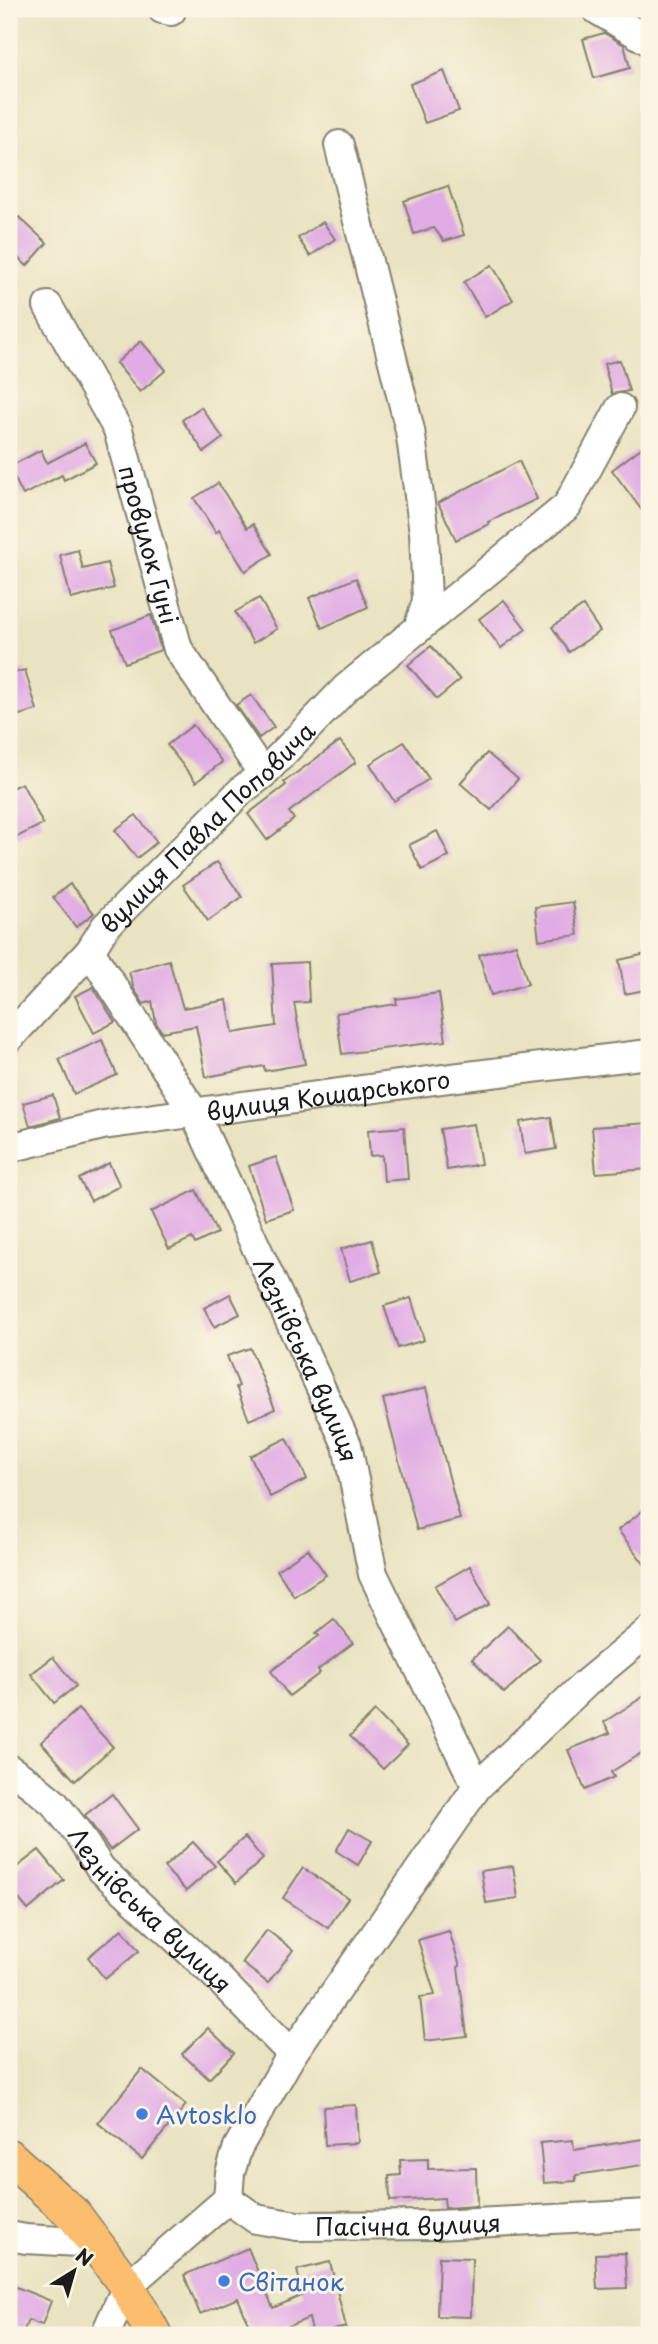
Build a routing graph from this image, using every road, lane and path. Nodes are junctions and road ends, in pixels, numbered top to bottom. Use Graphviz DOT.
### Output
graph roads {
  1 [pos="596,9"];
  2 [pos="649,41"];
  3 [pos="339,145"];
  4 [pos="48,306"];
  5 [pos="620,408"];
  6 [pos="418,629"];
  7 [pos="263,774"];
  8 [pos="90,951"];
  9 [pos="9,1038"];
  10 [pos="649,1054"];
  11 [pos="195,1114"];
  12 [pos="9,1148"];
  13 [pos="649,1631"];
  14 [pos="9,1769"];
  15 [pos="477,1787"];
  16 [pos="292,2054"];
  17 [pos="9,2157"];
  18 [pos="228,2199"];
  19 [pos="649,2214"];
  20 [pos="9,2236"];
  21 [pos="95,2243"];
  22 [pos="127,2287"];
  23 [pos="105,2335"];
  24 [pos="154,2335"];
  1 -- 2 [label="street"];
  3 -- 6 [label="street"];
  4 -- 7 [label="street, провулок Гуні"];
  5 -- 6 [label="street, вулиця Павла Поповича"];
  6 -- 7 [label="street, вулиця Павла Поповича"];
  7 -- 8 [label="street, вулиця Павла Поповича"];
  8 -- 9 [label="street, вулиця Павла Поповича"];
  8 -- 11 [label="street, Лезнівська вулиця"];
  10 -- 11 [label="street, вулиця Кошарського"];
  11 -- 12 [label="street, вулиця Кошарського"];
  11 -- 15 [label="street, Лезнівська вулиця"];
  13 -- 15 [label="street"];
  14 -- 16 [label="street, Лезнівська вулиця"];
  15 -- 16 [label="street"];
  16 -- 18 [label="street"];
  17 -- 21 [label="main road"];
  18 -- 19 [label="street, Пасічна вулиця"];
  18 -- 22 [label="street"];
  20 -- 21 [label="street"];
  21 -- 22 [label="main road"];
  22 -- 23 [label="street"];
  22 -- 24 [label="main road"];
}
